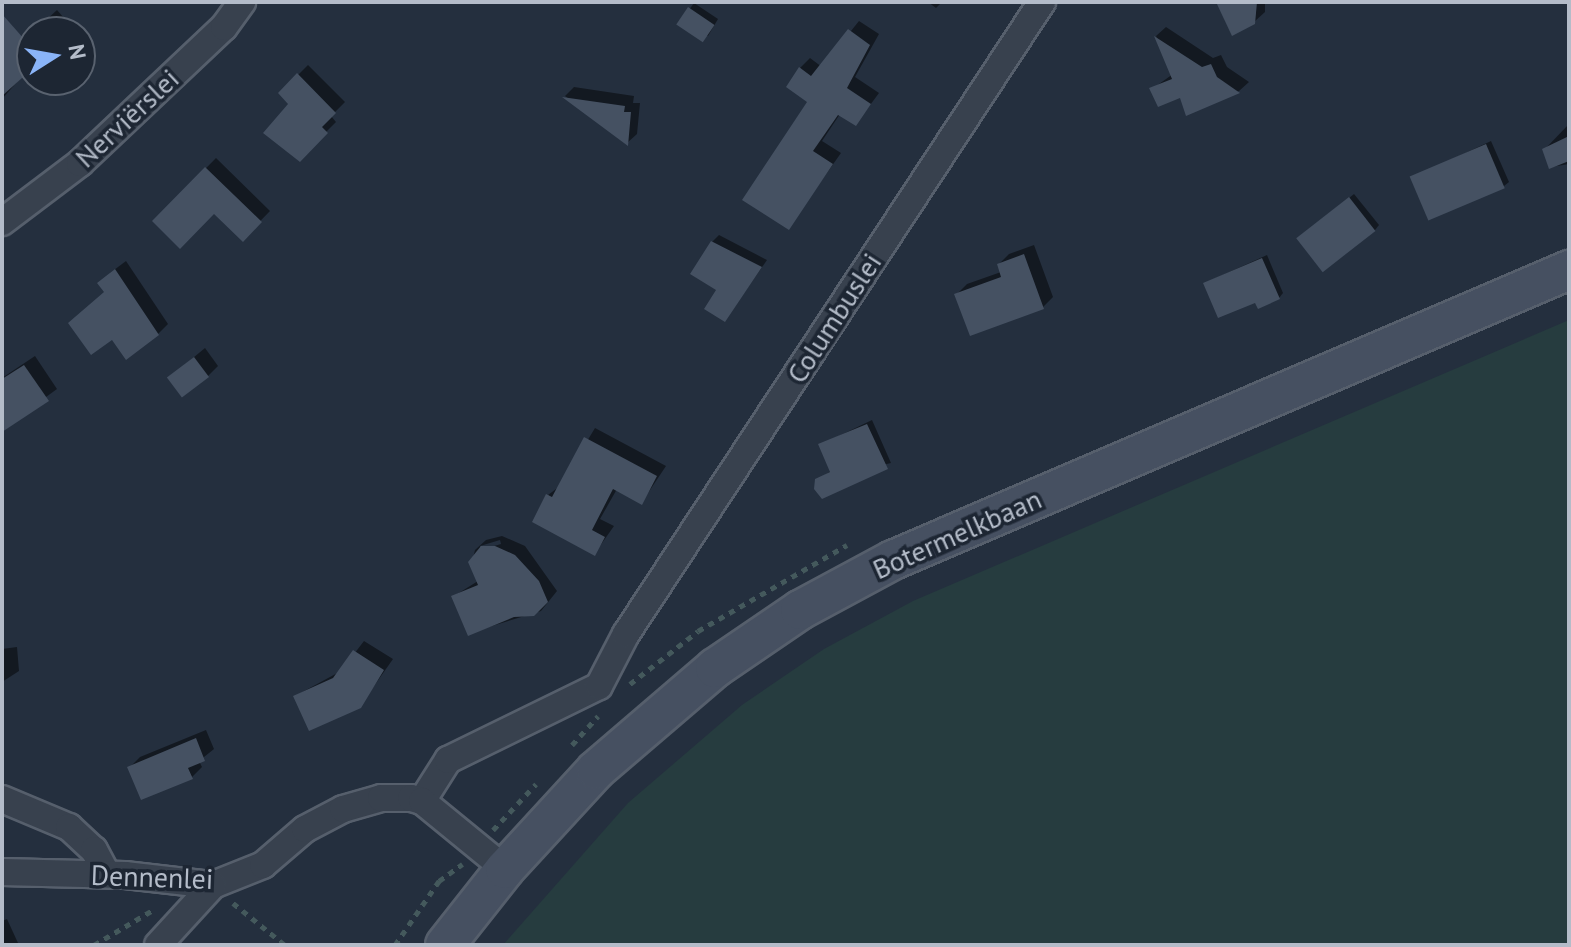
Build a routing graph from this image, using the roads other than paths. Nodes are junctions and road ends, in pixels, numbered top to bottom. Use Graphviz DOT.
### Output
graph roads {
  1 [pos="242,2"];
  2 [pos="1042,2"];
  3 [pos="2,222"];
  4 [pos="1569,270"];
  5 [pos="2,799"];
  6 [pos="422,801"];
  7 [pos="505,869"];
  8 [pos="2,872"];
  9 [pos="107,874"];
  10 [pos="213,885"];
  11 [pos="158,945"];
  12 [pos="445,945"];
  1 -- 3 [label="street, Nerviërslei"];
  2 -- 6 [label="street, Columbuslei"];
  4 -- 7 [label="main road, Botermelkbaan"];
  5 -- 9 [label="street"];
  6 -- 7 [label="street"];
  6 -- 10 [label="street, Dennenlei"];
  7 -- 12 [label="main road, Botermelkbaan"];
  8 -- 9 [label="street, Dennenlei"];
  9 -- 10 [label="street, Dennenlei"];
  10 -- 11 [label="street"];
}
